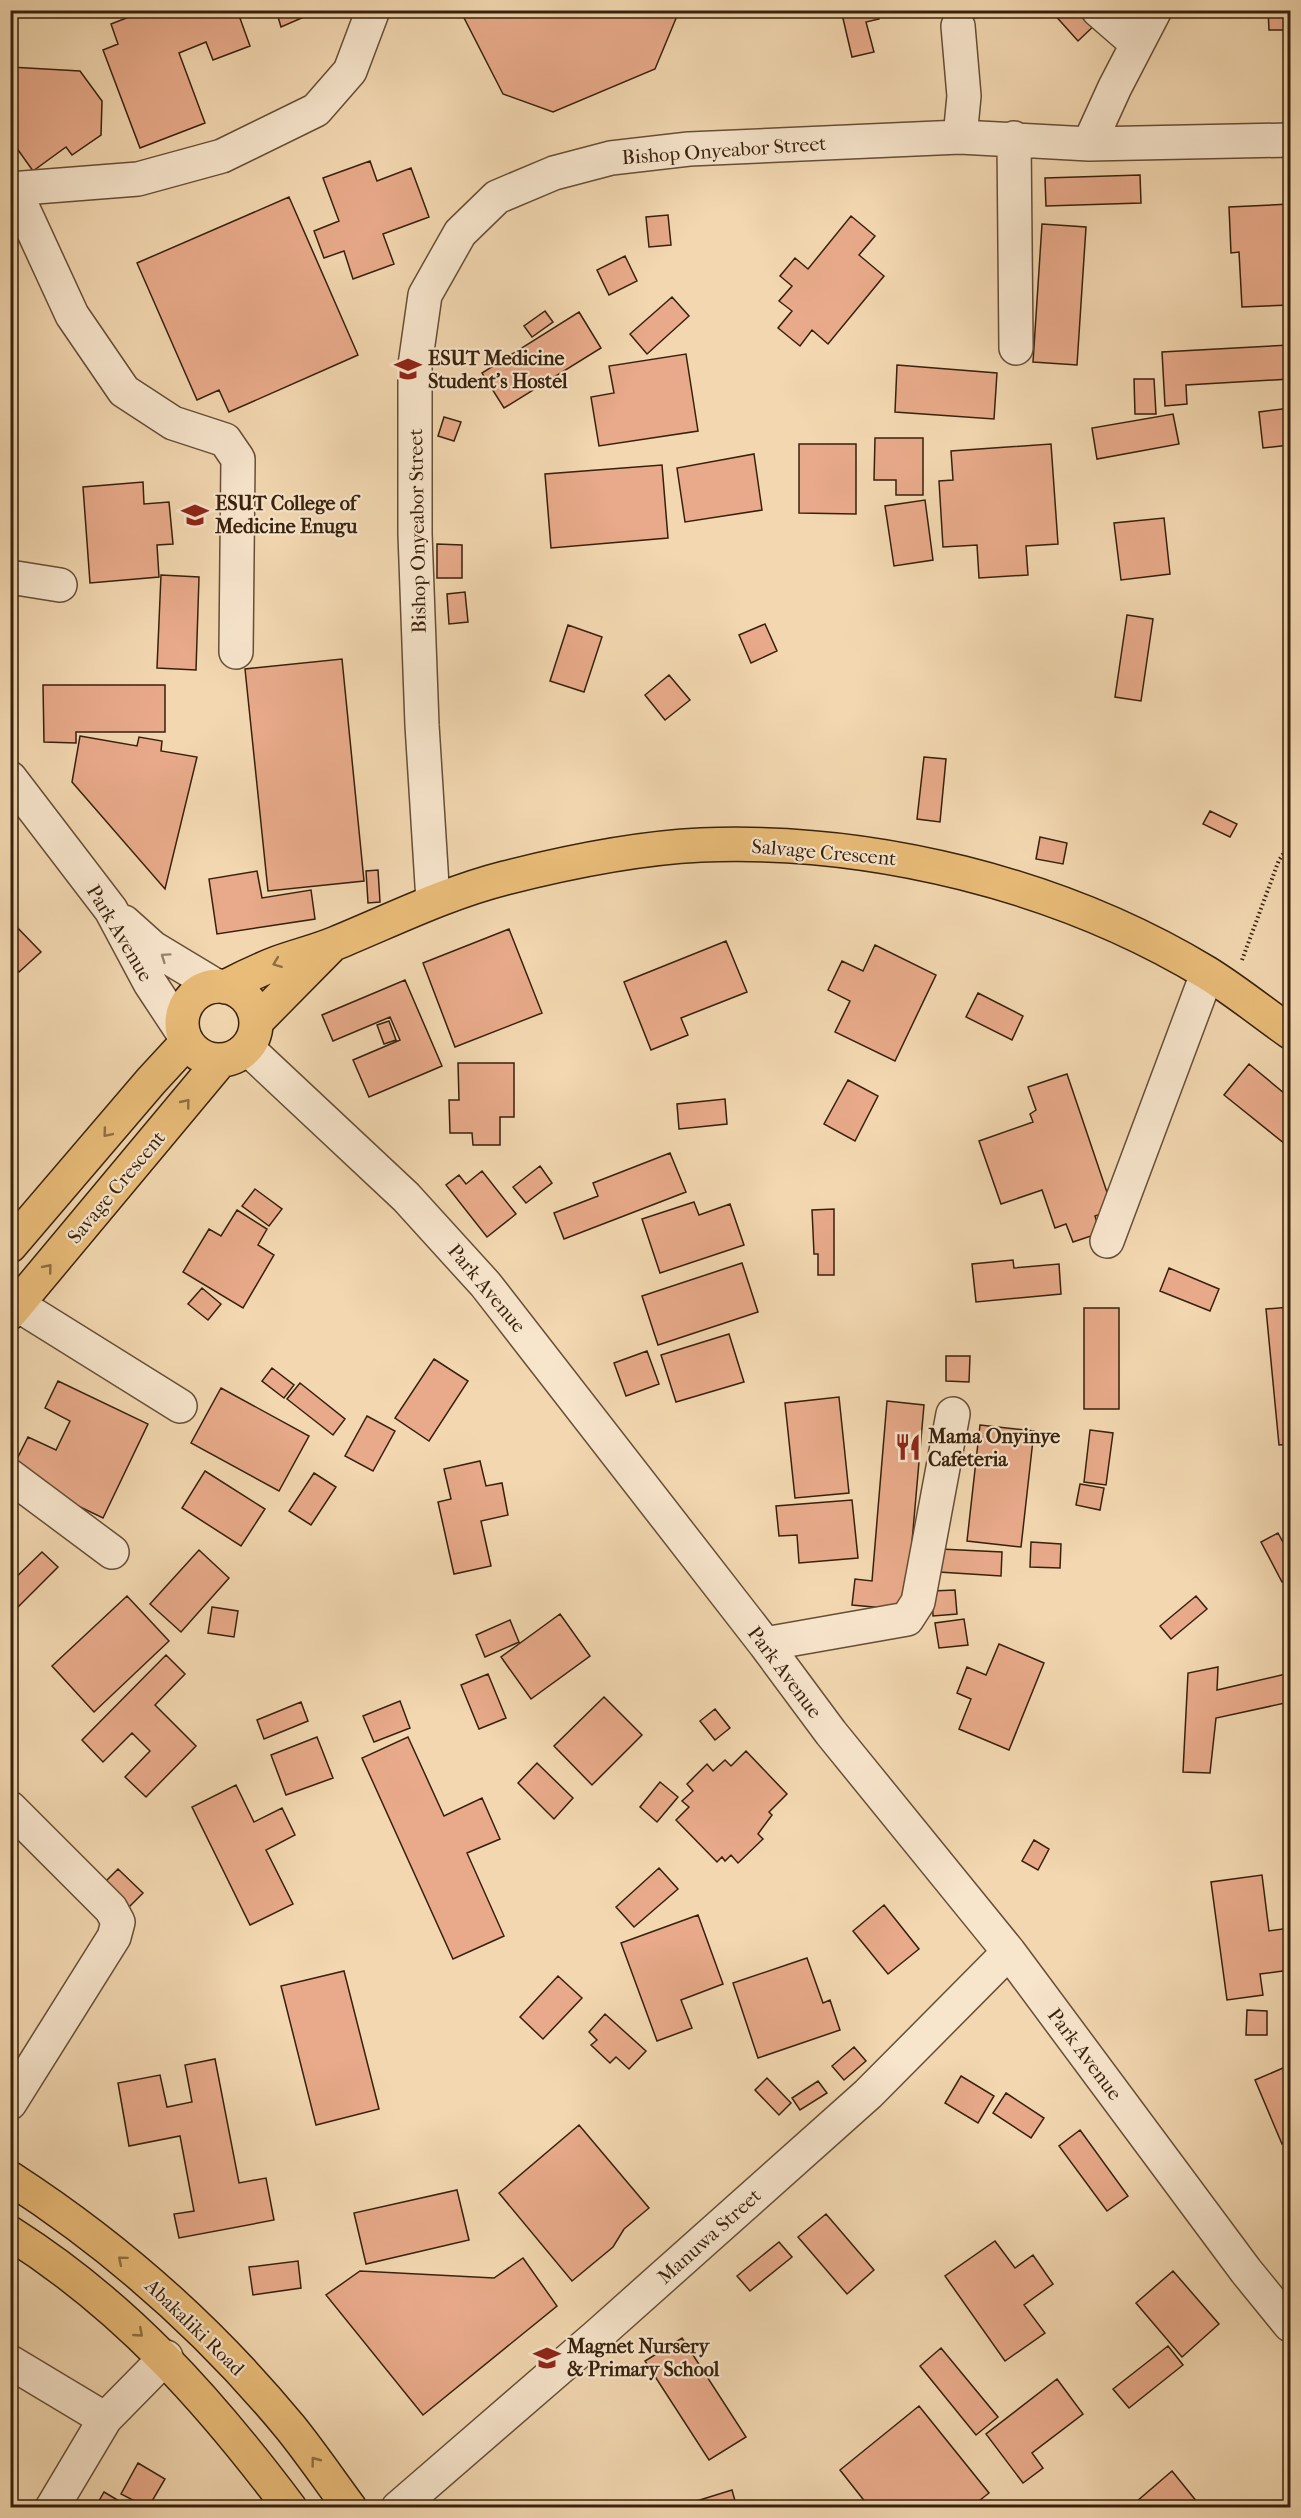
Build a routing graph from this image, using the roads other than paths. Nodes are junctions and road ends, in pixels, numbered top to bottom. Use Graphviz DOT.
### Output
graph roads {
  1 [pos="373,10"];
  2 [pos="1098,10"];
  3 [pos="1155,10"];
  4 [pos="958,26"];
  5 [pos="1137,43"];
  6 [pos="960,137"];
  7 [pos="1014,138"];
  8 [pos="1290,140"];
  9 [pos="1089,144"];
  10 [pos="12,189"];
  11 [pos="1016,348"];
  12 [pos="10,577"];
  13 [pos="60,585"];
  14 [pos="236,652"];
  15 [pos="10,778"];
  16 [pos="433,901"];
  17 [pos="111,909"];
  18 [pos="332,945"];
  19 [pos="1219,982"];
  20 [pos="220,986"];
  21 [pos="1290,1032"];
  22 [pos="185,1038"];
  23 [pos="241,1043"];
  24 [pos="84,1159"];
  25 [pos="113,1188"];
  26 [pos="1107,1241"];
  27 [pos="10,1246"];
  28 [pos="14,1309"];
  29 [pos="180,1406"];
  30 [pos="953,1414"];
  31 [pos="10,1476"];
  32 [pos="112,1552"];
  33 [pos="765,1644"];
  34 [pos="10,1808"];
  35 [pos="1009,1952"];
  36 [pos="10,2103"];
  37 [pos="10,2178"];
  38 [pos="10,2233"];
  39 [pos="1290,2325"];
  40 [pos="166,2357"];
  41 [pos="10,2362"];
  42 [pos="105,2419"];
  43 [pos="52,2508"];
  44 [pos="290,2508"];
  45 [pos="350,2508"];
  46 [pos="398,2508"];
  1 -- 10 [label="street"];
  2 -- 5 [label="street"];
  3 -- 5 [label="street"];
  4 -- 6 [label="street"];
  5 -- 9 [label="street"];
  6 -- 7 [label="street, Bishop Onyeabor Street"];
  6 -- 16 [label="street, Bishop Onyeabor Street"];
  7 -- 9 [label="street, Bishop Onyeabor Street"];
  7 -- 11 [label="street"];
  8 -- 9 [label="street, Bishop Onyeabor Street"];
  10 -- 14 [label="street"];
  12 -- 13 [label="street"];
  15 -- 17 [label="street, Park Avenue"];
  16 -- 18 [label="main road, Salvage Crescent"];
  16 -- 19 [label="main road, Salvage Crescent"];
  20 -- 17 [label="street, one-way"];
  17 -- 22 [label="street, Park Avenue"];
  18 -- 20 [label="main road, Salvage Crescent, one-way"];
  18 -- 23 [label="main road, Savage Crescent"];
  19 -- 21 [label="main road, Salvage Crescent"];
  19 -- 26 [label="street"];
  20 -- 22 [label="main road"];
  20 -- 23 [label="main road"];
  22 -- 23 [label="main road"];
  22 -- 24 [label="main road, one-way"];
  25 -- 23 [label="main road, Savage Crescent, one-way"];
  23 -- 33 [label="street, Park Avenue"];
  24 -- 25 [label="main road"];
  24 -- 27 [label="main road"];
  28 -- 25 [label="main road, Savage Crescent, one-way"];
  28 -- 29 [label="street"];
  30 -- 33 [label="street"];
  31 -- 32 [label="street"];
  33 -- 35 [label="street, Park Avenue"];
  34 -- 36 [label="street"];
  35 -- 39 [label="street, Park Avenue"];
  35 -- 46 [label="street, Manuwa Street"];
  45 -- 37 [label="main road, Abakaliki Road, one-way"];
  38 -- 40 [label="main road, one-way"];
  40 -- 42 [label="street"];
  40 -- 44 [label="main road"];
  41 -- 42 [label="street"];
  42 -- 43 [label="street"];
}
